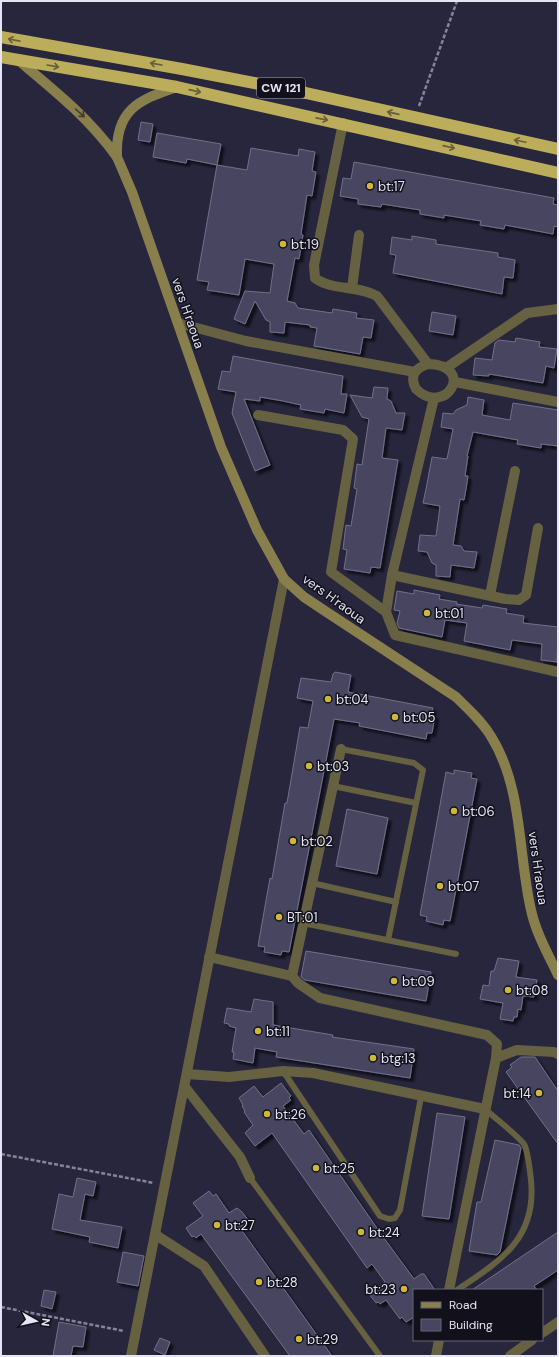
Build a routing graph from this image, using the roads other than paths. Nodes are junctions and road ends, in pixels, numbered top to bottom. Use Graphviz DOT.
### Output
graph roads {
  1 [pos="1,37"];
  2 [pos="1,57"];
  3 [pos="18,60"];
  4 [pos="177,87"];
  5 [pos="343,123"];
  6 [pos="558,149"];
  7 [pos="117,157"];
  8 [pos="558,172"];
  9 [pos="359,235"];
  10 [pos="352,288"];
  11 [pos="558,309"];
  12 [pos="178,323"];
  13 [pos="428,364"];
  14 [pos="446,368"];
  15 [pos="415,372"];
  16 [pos="455,382"];
  17 [pos="434,398"];
  18 [pos="558,402"];
  19 [pos="258,415"];
  20 [pos="514,471"];
  21 [pos="538,528"];
  22 [pos="392,575"];
  23 [pos="284,579"];
  24 [pos="490,595"];
  25 [pos="386,612"];
  26 [pos="558,672"];
  27 [pos="341,749"];
  28 [pos="333,786"];
  29 [pos="416,804"];
  30 [pos="312,883"];
  31 [pos="396,902"];
  32 [pos="303,923"];
  33 [pos="388,940"];
  34 [pos="456,954"];
  35 [pos="209,957"];
  36 [pos="558,975"];
  37 [pos="292,976"];
  38 [pos="558,1054"];
  39 [pos="496,1058"];
  40 [pos="284,1071"];
  41 [pos="187,1074"];
  42 [pos="185,1087"];
  43 [pos="421,1097"];
  44 [pos="485,1109"];
  45 [pos="250,1178"];
  46 [pos="156,1235"];
  47 [pos="450,1289"];
  48 [pos="458,1289"];
  49 [pos="558,1322"];
  50 [pos="543,1332"];
  51 [pos="439,1341"];
  52 [pos="531,1341"];
  53 [pos="131,1356"];
  54 [pos="265,1356"];
  55 [pos="380,1356"];
  56 [pos="436,1356"];
  57 [pos="510,1356"];
  6 -- 1 [label="highway, CW 121, one-way"];
  2 -- 3 [label="highway"];
  3 -- 4 [label="highway, one-way"];
  3 -- 7 [label="street, one-way"];
  4 -- 5 [label="highway, one-way"];
  4 -- 7 [label="street"];
  5 -- 8 [label="highway, one-way"];
  5 -- 10 [label="street"];
  7 -- 12 [label="street, vers H'raoua"];
  9 -- 10 [label="street"];
  10 -- 13 [label="street"];
  11 -- 14 [label="street"];
  12 -- 15 [label="street"];
  12 -- 23 [label="street, vers H'raoua"];
  13 -- 14 [label="street"];
  13 -- 15 [label="street"];
  14 -- 16 [label="street"];
  15 -- 17 [label="street"];
  16 -- 17 [label="street"];
  16 -- 18 [label="street"];
  17 -- 22 [label="street"];
  19 -- 25 [label="street"];
  20 -- 24 [label="street"];
  21 -- 24 [label="street"];
  22 -- 24 [label="street"];
  22 -- 25 [label="street"];
  23 -- 35 [label="street"];
  23 -- 36 [label="street, vers H'raoua"];
  25 -- 26 [label="street"];
  27 -- 28 [label="street"];
  27 -- 29 [label="lane"];
  28 -- 29 [label="lane"];
  28 -- 30 [label="street"];
  29 -- 31 [label="lane"];
  30 -- 31 [label="lane"];
  30 -- 32 [label="street"];
  31 -- 33 [label="lane"];
  32 -- 33 [label="lane"];
  32 -- 37 [label="street"];
  33 -- 34 [label="lane"];
  35 -- 37 [label="street"];
  35 -- 41 [label="street"];
  37 -- 39 [label="street"];
  38 -- 39 [label="street"];
  39 -- 44 [label="street"];
  40 -- 41 [label="street"];
  40 -- 43 [label="street"];
  40 -- 43 [label="lane"];
  41 -- 42 [label="street"];
  42 -- 45 [label="street"];
  42 -- 46 [label="street"];
  43 -- 44 [label="street"];
  44 -- 47 [label="street"];
  44 -- 48 [label="lane"];
  45 -- 55 [label="lane"];
  46 -- 53 [label="street"];
  46 -- 54 [label="street"];
  49 -- 50 [label="street"];
  51 -- 56 [label="street"];
  52 -- 57 [label="street"];
}
